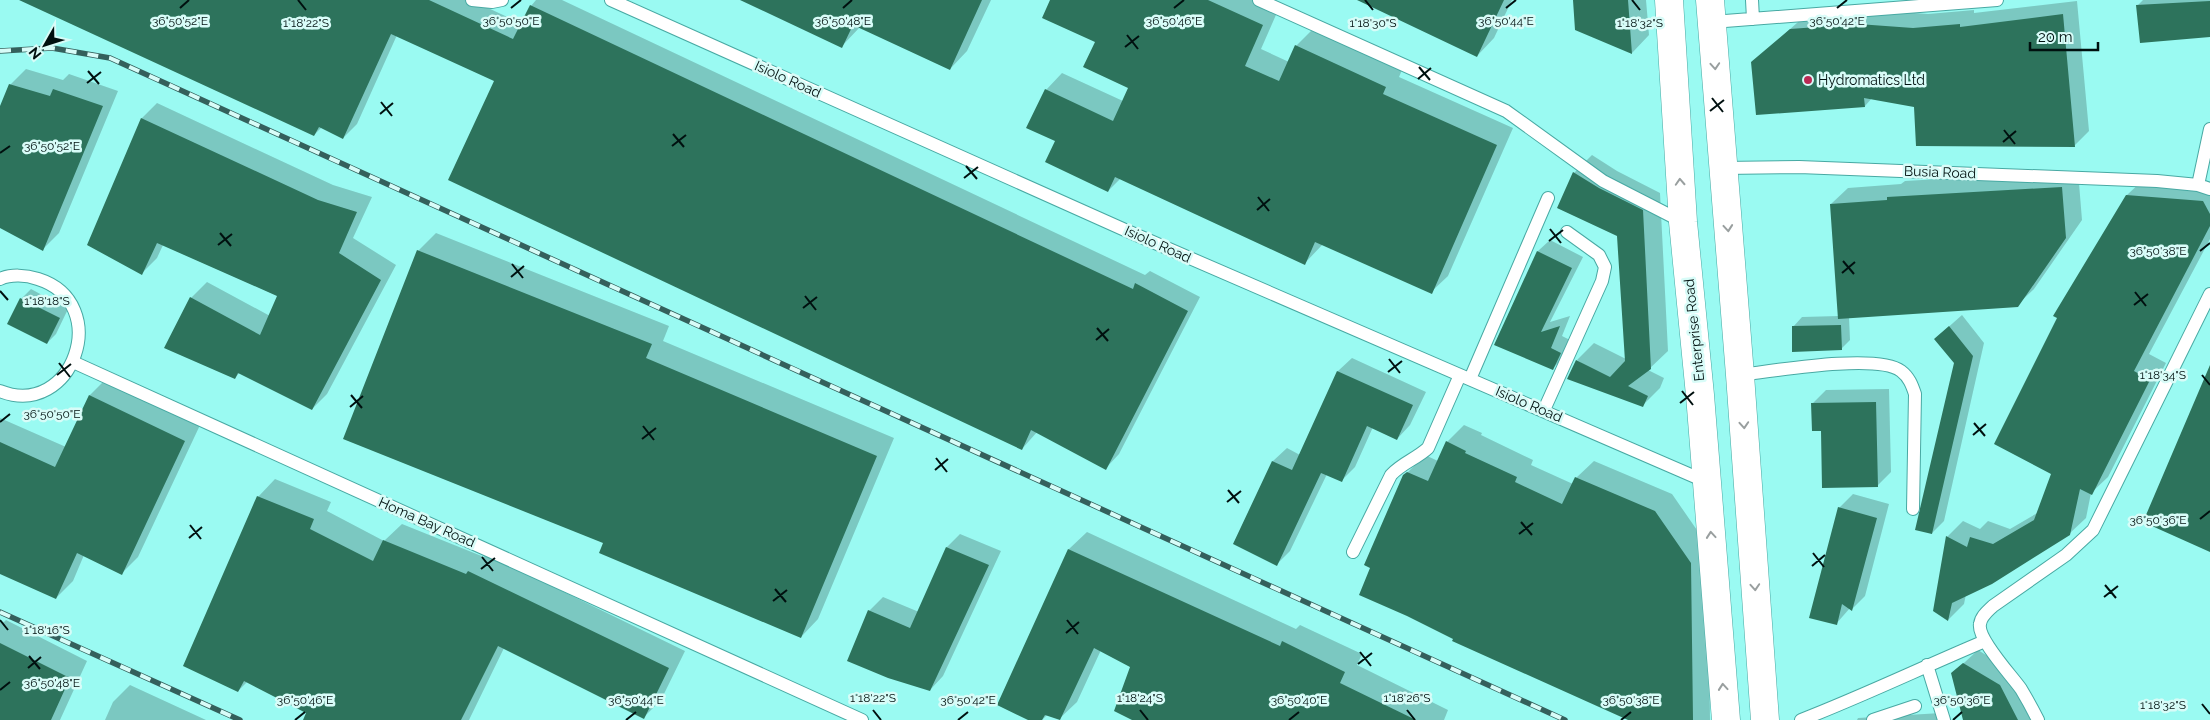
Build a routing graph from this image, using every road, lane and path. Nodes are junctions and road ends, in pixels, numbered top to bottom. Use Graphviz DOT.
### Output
graph roads {
  1 [pos="472,0"];
  2 [pos="502,0"];
  3 [pos="611,0"];
  4 [pos="1259,0"];
  5 [pos="1669,0"];
  6 [pos="1752,0"];
  7 [pos="1997,0"];
  8 [pos="1711,11"];
  9 [pos="1753,19"];
  10 [pos="2210,129"];
  11 [pos="1723,168"];
  12 [pos="2204,187"];
  13 [pos="1548,198"];
  14 [pos="1683,222"];
  15 [pos="1567,232"];
  16 [pos="0,279"];
  17 [pos="2210,294"];
  18 [pos="73,362"];
  19 [pos="1465,377"];
  20 [pos="1741,385"];
  21 [pos="0,391"];
  22 [pos="1700,396"];
  23 [pos="1544,410"];
  24 [pos="1707,482"];
  25 [pos="1913,509"];
  26 [pos="1352,552"];
  27 [pos="1985,642"];
  28 [pos="1927,665"];
  29 [pos="1915,706"];
  30 [pos="862,720"];
  31 [pos="1726,720"];
  32 [pos="1765,720"];
  33 [pos="1801,720"];
  34 [pos="1874,720"];
  35 [pos="1944,720"];
  36 [pos="2038,720"];
  1 -- 2 [label="lane"];
  3 -- 19 [label="lane, Isiolo Road"];
  4 -- 14 [label="lane"];
  14 -- 5 [label="main road, Enterprise Road, one-way"];
  6 -- 9 [label="lane"];
  7 -- 9 [label="lane"];
  8 -- 9 [label="lane"];
  8 -- 11 [label="main road, one-way"];
  10 -- 12 [label="lane"];
  11 -- 12 [label="lane, Busia Road"];
  11 -- 20 [label="main road, one-way"];
  13 -- 19 [label="lane"];
  14 -- 22 [label="main road, Enterprise Road"];
  15 -- 23 [label="lane"];
  16 -- 18 [label="lane"];
  17 -- 27 [label="lane"];
  18 -- 21 [label="lane"];
  18 -- 30 [label="lane, Homa Bay Road"];
  19 -- 23 [label="lane, Isiolo Road"];
  19 -- 26 [label="lane"];
  20 -- 22 [label="main road"];
  20 -- 25 [label="lane"];
  20 -- 32 [label="main road, one-way"];
  22 -- 24 [label="main road, Enterprise Road"];
  23 -- 24 [label="lane, Isiolo Road"];
  31 -- 24 [label="main road, Enterprise Road, one-way"];
  27 -- 28 [label="lane"];
  27 -- 36 [label="lane"];
  28 -- 33 [label="lane"];
  28 -- 35 [label="lane"];
  29 -- 34 [label="lane"];
}
